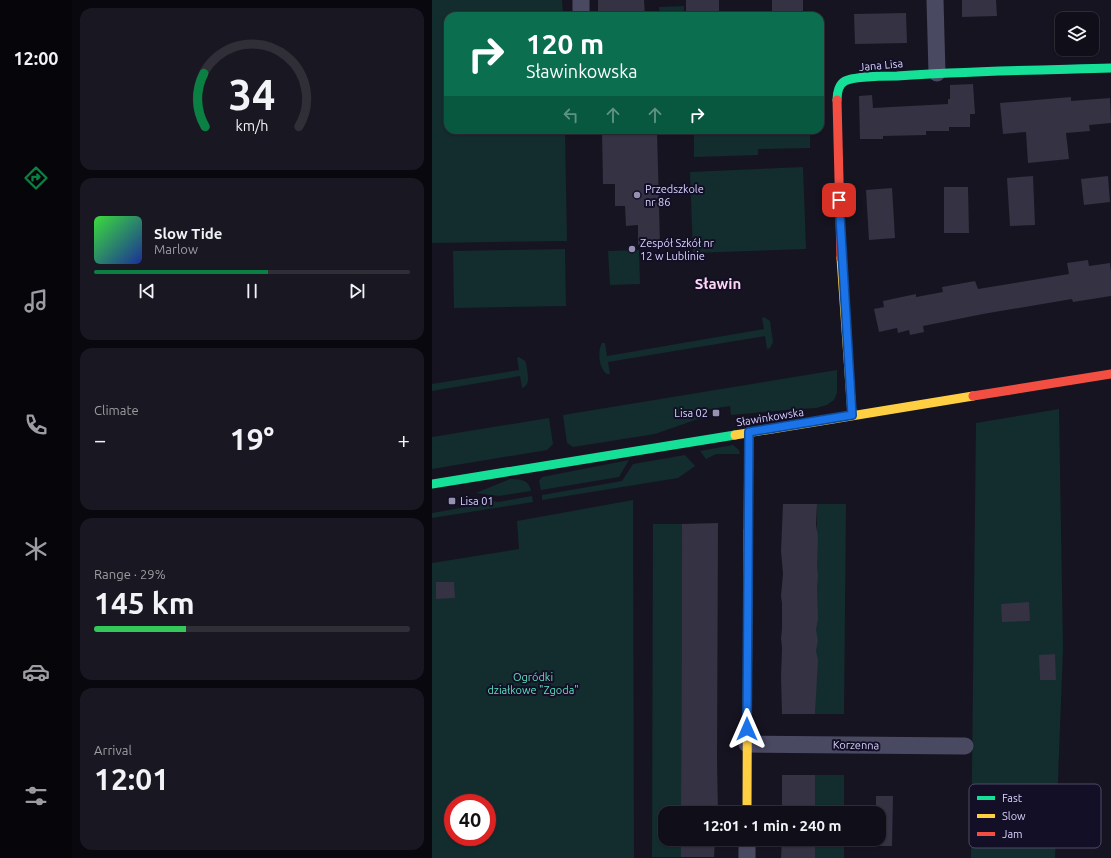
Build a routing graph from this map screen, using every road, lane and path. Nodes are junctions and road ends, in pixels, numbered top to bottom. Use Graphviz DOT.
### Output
graph roads {
  1 [pos="581,0"];
  2 [pos="934,0"];
  3 [pos="581,12"];
  4 [pos="1111,68"];
  5 [pos="937,73"];
  6 [pos="1111,374"];
  7 [pos="852,415"];
  8 [pos="749,432"];
  9 [pos="432,484"];
  10 [pos="747,744"];
  11 [pos="965,746"];
  12 [pos="747,806"];
  13 [pos="747,846"];
  14 [pos="747,858"];
  1 -- 3 [label="street"];
  2 -- 5 [label="street"];
  4 -- 5 [label="street, Jana Lisa"];
  5 -- 7 [label="street, Jana Lisa"];
  6 -- 7 [label="street, Sławinkowska"];
  7 -- 8 [label="street, Sławinkowska"];
  8 -- 9 [label="street, Sławinkowska"];
  8 -- 10 [label="street"];
  10 -- 11 [label="street, Korzenna"];
  10 -- 12 [label="street"];
  13 -- 14 [label="street"];
}
